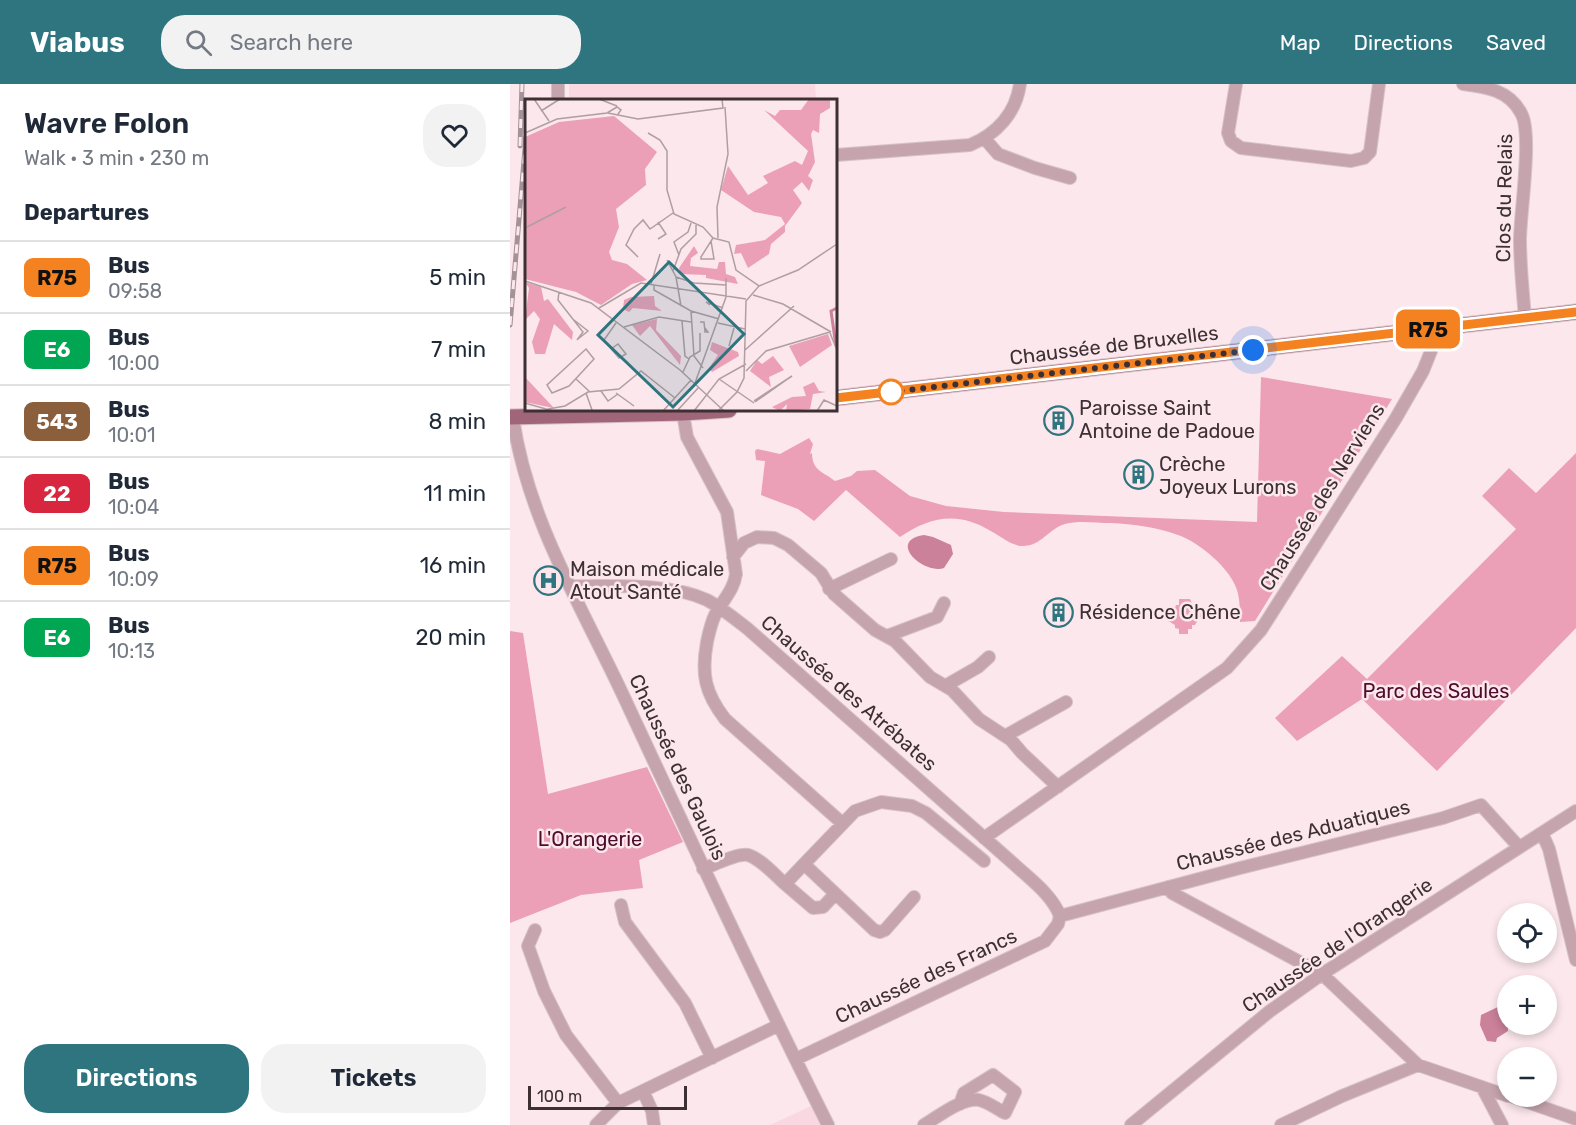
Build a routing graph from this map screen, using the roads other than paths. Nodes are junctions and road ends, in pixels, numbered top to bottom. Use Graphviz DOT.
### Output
graph roads {
  1 [pos="1020,84"];
  2 [pos="1236,84"];
  3 [pos="1379,84"];
  4 [pos="1462,84"];
  5 [pos="985,139"];
  6 [pos="837,156"];
  7 [pos="1070,178"];
  8 [pos="1576,312"];
  9 [pos="1525,318"];
  10 [pos="1435,328"];
  11 [pos="837,398"];
  12 [pos="714,411"];
  13 [pos="566,412"];
  14 [pos="683,413"];
  15 [pos="512,417"];
  16 [pos="733,557"];
  17 [pos="891,560"];
  18 [pos="570,586"];
  19 [pos="829,589"];
  20 [pos="944,603"];
  21 [pos="720,607"];
  22 [pos="887,636"];
  23 [pos="989,657"];
  24 [pos="945,686"];
  25 [pos="1066,702"];
  26 [pos="1005,736"];
  27 [pos="1058,787"];
  28 [pos="1576,811"];
  29 [pos="955,813"];
  30 [pos="842,823"];
  31 [pos="944,826"];
  32 [pos="973,828"];
  33 [pos="1542,833"];
  34 [pos="984,838"];
  35 [pos="961,842"];
  36 [pos="1519,847"];
  37 [pos="984,861"];
  38 [pos="804,864"];
  39 [pos="703,869"];
  40 [pos="785,884"];
  41 [pos="1168,887"];
  42 [pos="835,894"];
  43 [pos="914,897"];
  44 [pos="621,905"];
  45 [pos="1060,916"];
  46 [pos="535,930"];
  47 [pos="1576,960"];
  48 [pos="1322,974"];
  49 [pos="779,1025"];
  50 [pos="712,1058"];
  51 [pos="796,1059"];
  52 [pos="1418,1065"];
  53 [pos="1482,1087"];
  54 [pos="643,1091"];
  55 [pos="1497,1092"];
  56 [pos="618,1103"];
  57 [pos="960,1104"];
  58 [pos="1541,1107"];
  59 [pos="1576,1119"];
  60 [pos="596,1125"];
  61 [pos="654,1125"];
  62 [pos="828,1125"];
  63 [pos="924,1125"];
  64 [pos="1131,1125"];
  65 [pos="1281,1125"];
  66 [pos="1502,1125"];
  1 -- 5 [label="street"];
  2 -- 3 [label="street"];
  4 -- 9 [label="street, Clos du Relais"];
  5 -- 6 [label="street"];
  5 -- 7 [label="street"];
  8 -- 9 [label="main road, Chaussée de Bruxelles"];
  9 -- 10 [label="main road, Chaussée de Bruxelles"];
  10 -- 11 [label="main road, Chaussée de Bruxelles"];
  10 -- 27 [label="street, Chaussée des Nerviens"];
  12 -- 14 [label="main road"];
  13 -- 14 [label="main road"];
  13 -- 15 [label="main road"];
  14 -- 16 [label="street"];
  15 -- 18 [label="street, Chaussée des Gaulois"];
  16 -- 19 [label="street"];
  16 -- 21 [label="street"];
  17 -- 19 [label="street"];
  18 -- 21 [label="street, Chaussée des Atrébates"];
  18 -- 39 [label="street, Chaussée des Gaulois"];
  19 -- 22 [label="street"];
  20 -- 22 [label="street"];
  21 -- 29 [label="street, Chaussée des Atrébates"];
  21 -- 30 [label="street"];
  22 -- 24 [label="street"];
  23 -- 24 [label="street"];
  24 -- 26 [label="street"];
  25 -- 26 [label="street"];
  26 -- 27 [label="street"];
  27 -- 34 [label="street, Chaussée des Nerviens"];
  28 -- 33 [label="street, Chaussée de l'Orangerie"];
  29 -- 31 [label="street"];
  29 -- 32 [label="street, Chaussée des Atrébates"];
  30 -- 31 [label="street"];
  30 -- 38 [label="street"];
  31 -- 35 [label="street"];
  32 -- 34 [label="street, Chaussée des Atrébates"];
  32 -- 35 [label="street"];
  33 -- 36 [label="street, Chaussée de l'Orangerie"];
  33 -- 47 [label="street"];
  34 -- 45 [label="street, Chaussée des Atrébates"];
  35 -- 37 [label="street"];
  36 -- 41 [label="street, Chaussée des Aduatiques"];
  36 -- 48 [label="street, Chaussée de l'Orangerie"];
  38 -- 40 [label="street"];
  38 -- 42 [label="street"];
  39 -- 40 [label="street"];
  39 -- 49 [label="street, Chaussée des Gaulois"];
  40 -- 42 [label="street"];
  41 -- 45 [label="street, Chaussée des Aduatiques"];
  41 -- 48 [label="street"];
  42 -- 43 [label="street"];
  44 -- 50 [label="street"];
  45 -- 51 [label="street, Chaussée des Francs"];
  46 -- 56 [label="street"];
  48 -- 52 [label="street"];
  48 -- 64 [label="street, Chaussée de l'Orangerie"];
  49 -- 50 [label="street"];
  49 -- 51 [label="street, Chaussée des Gaulois"];
  50 -- 54 [label="street"];
  51 -- 62 [label="street, Chaussée des Gaulois"];
  52 -- 53 [label="street"];
  52 -- 65 [label="street"];
  53 -- 55 [label="street"];
  53 -- 66 [label="street"];
  54 -- 56 [label="street"];
  54 -- 61 [label="street"];
  56 -- 60 [label="street"];
  57 -- 63 [label="street"];
  58 -- 59 [label="street"];
}
